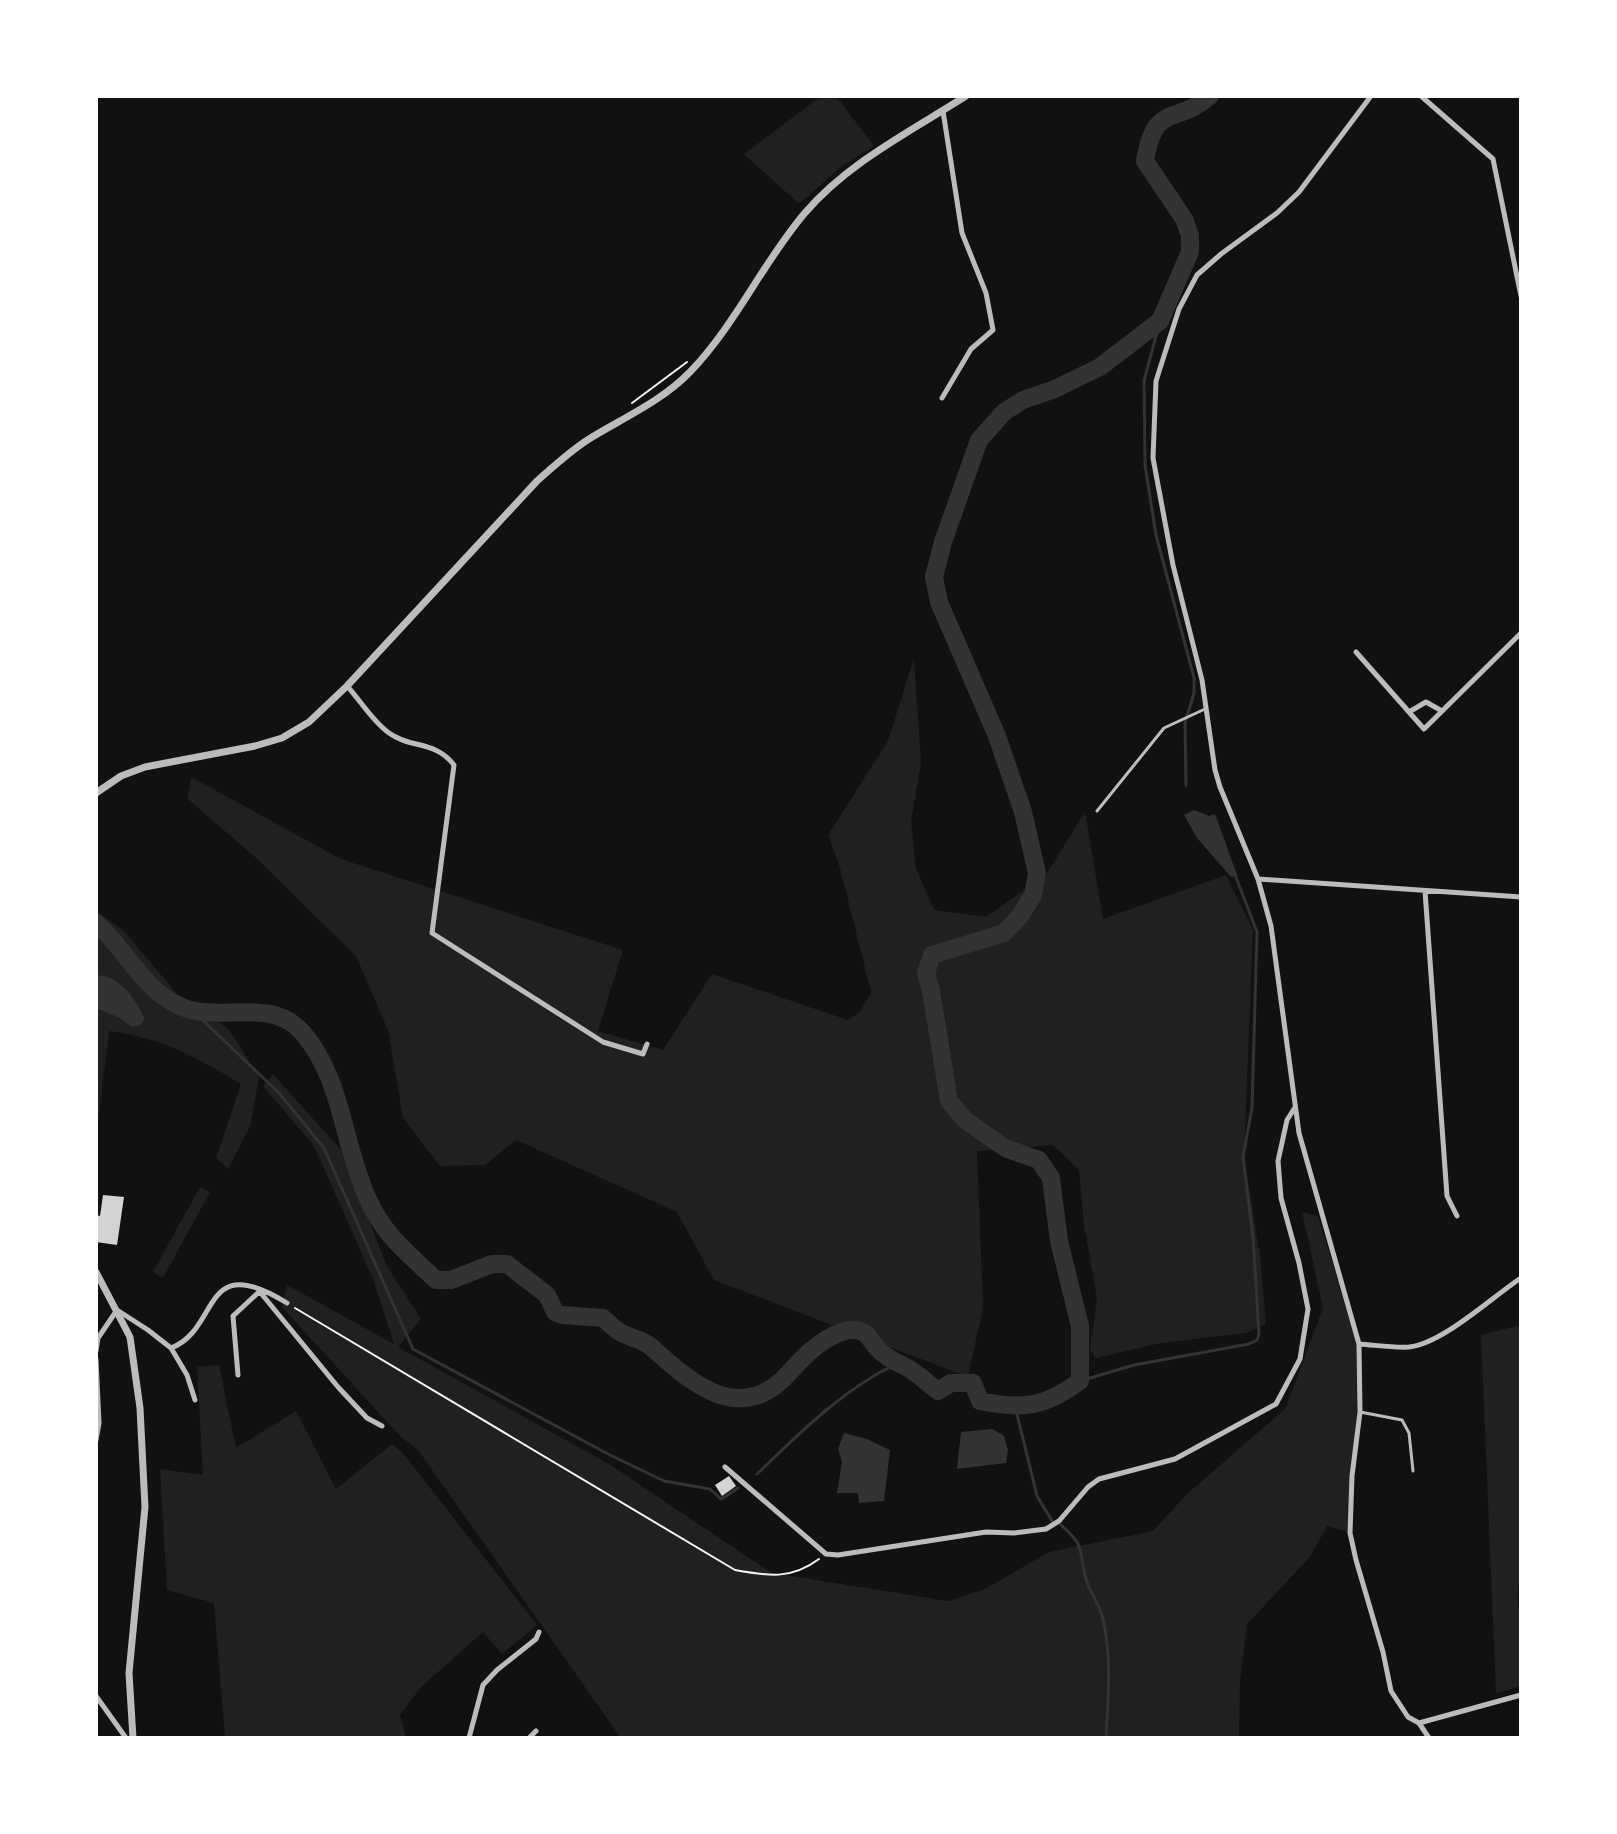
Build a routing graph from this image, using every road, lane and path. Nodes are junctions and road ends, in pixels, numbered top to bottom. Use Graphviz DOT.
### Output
graph roads {
  1 [pos="966,96"];
  2 [pos="1371,96"];
  3 [pos="1421,96"];
  4 [pos="943,111"];
  5 [pos="1521,296"];
  6 [pos="693,357"];
  7 [pos="942,398"];
  8 [pos="626,407"];
  9 [pos="1521,633"];
  10 [pos="1356,652"];
  11 [pos="347,686"];
  12 [pos="1206,708"];
  13 [pos="1442,711"];
  14 [pos="1409,712"];
  15 [pos="96,793"];
  16 [pos="1097,811"];
  17 [pos="1258,879"];
  18 [pos="1425,891"];
  19 [pos="1521,897"];
  20 [pos="647,1044"];
  21 [pos="1295,1108"];
  22 [pos="1457,1216"];
  23 [pos="96,1272"];
  24 [pos="1521,1278"];
  25 [pos="260,1291"];
  26 [pos="287,1303"];
  27 [pos="117,1310"];
  28 [pos="1359,1344"];
  29 [pos="171,1348"];
  30 [pos="96,1351"];
  31 [pos="96,1359"];
  32 [pos="238,1375"];
  33 [pos="195,1400"];
  34 [pos="1360,1412"];
  35 [pos="382,1426"];
  36 [pos="96,1440"];
  37 [pos="725,1467"];
  38 [pos="1413,1471"];
  39 [pos="826,1554"];
  40 [pos="539,1632"];
  41 [pos="1521,1695"];
  42 [pos="96,1696"];
  43 [pos="1419,1723"];
  44 [pos="536,1731"];
  45 [pos="126,1738"];
  46 [pos="133,1738"];
  47 [pos="469,1738"];
  48 [pos="529,1738"];
  49 [pos="1429,1738"];
  1 -- 4 [label="street"];
  2 -- 12 [label="street"];
  3 -- 5 [label="street"];
  4 -- 7 [label="street"];
  4 -- 11 [label="street"];
  6 -- 8 [label="path"];
  9 -- 13 [label="street"];
  10 -- 14 [label="street"];
  11 -- 15 [label="street"];
  11 -- 20 [label="street"];
  12 -- 16 [label="lane"];
  12 -- 17 [label="street"];
  13 -- 14 [label="street"];
  13 -- 14 [label="street"];
  17 -- 18 [label="street"];
  17 -- 21 [label="street"];
  18 -- 19 [label="street"];
  18 -- 22 [label="street"];
  21 -- 28 [label="street"];
  21 -- 39 [label="street"];
  23 -- 27 [label="street"];
  24 -- 28 [label="street"];
  25 -- 26 [label="street"];
  25 -- 29 [label="street"];
  25 -- 32 [label="street"];
  25 -- 35 [label="street"];
  26 -- 39 [label="path"];
  27 -- 29 [label="street"];
  27 -- 30 [label="street"];
  27 -- 46 [label="street"];
  28 -- 34 [label="street"];
  29 -- 33 [label="street"];
  31 -- 36 [label="street"];
  34 -- 38 [label="lane"];
  34 -- 43 [label="street"];
  37 -- 39 [label="street"];
  40 -- 47 [label="street"];
  41 -- 43 [label="street"];
  42 -- 45 [label="street"];
  43 -- 49 [label="street"];
  44 -- 48 [label="street"];
}
